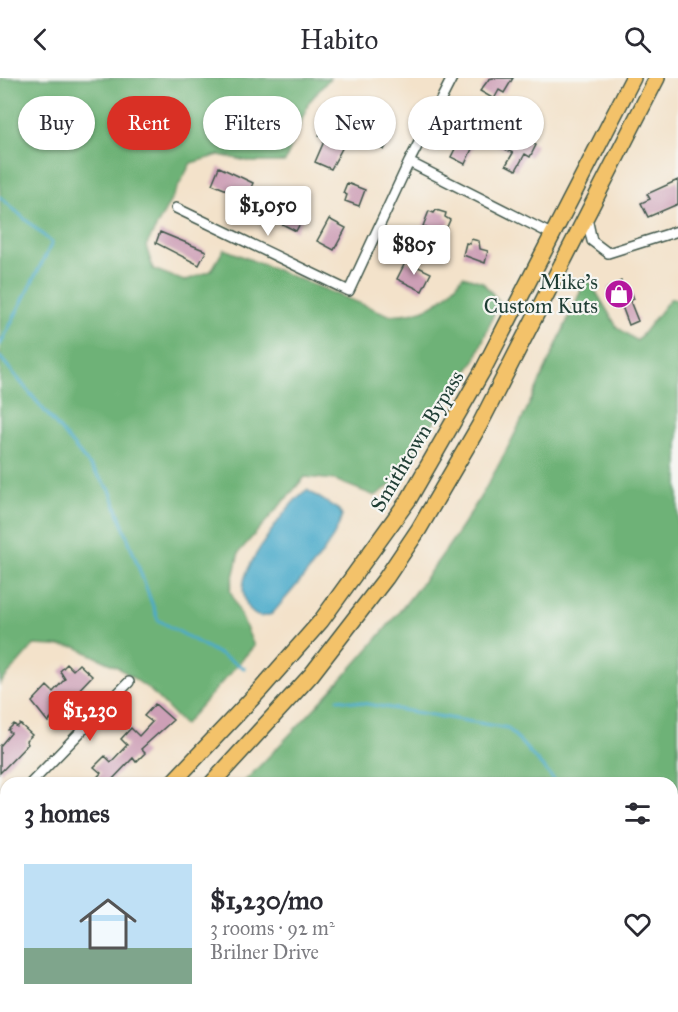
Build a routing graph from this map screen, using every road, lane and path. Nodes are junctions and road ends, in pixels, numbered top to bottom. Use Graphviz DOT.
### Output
graph roads {
  1 [pos="452,78"];
  2 [pos="633,78"];
  3 [pos="657,78"];
  4 [pos="409,162"];
  5 [pos="176,208"];
  6 [pos="587,216"];
  7 [pos="678,231"];
  8 [pos="553,235"];
  9 [pos="129,681"];
  10 [pos="37,777"];
  11 [pos="178,777"];
  12 [pos="218,777"];
  1 -- 4 [label="street"];
  2 -- 8 [label="highway, Smithtown Bypass"];
  3 -- 6 [label="highway, Smithtown Bypass"];
  4 -- 5 [label="street"];
  4 -- 8 [label="street"];
  6 -- 7 [label="street"];
  6 -- 12 [label="highway, Smithtown Bypass"];
  8 -- 11 [label="highway, Smithtown Bypass"];
  9 -- 10 [label="street"];
}
